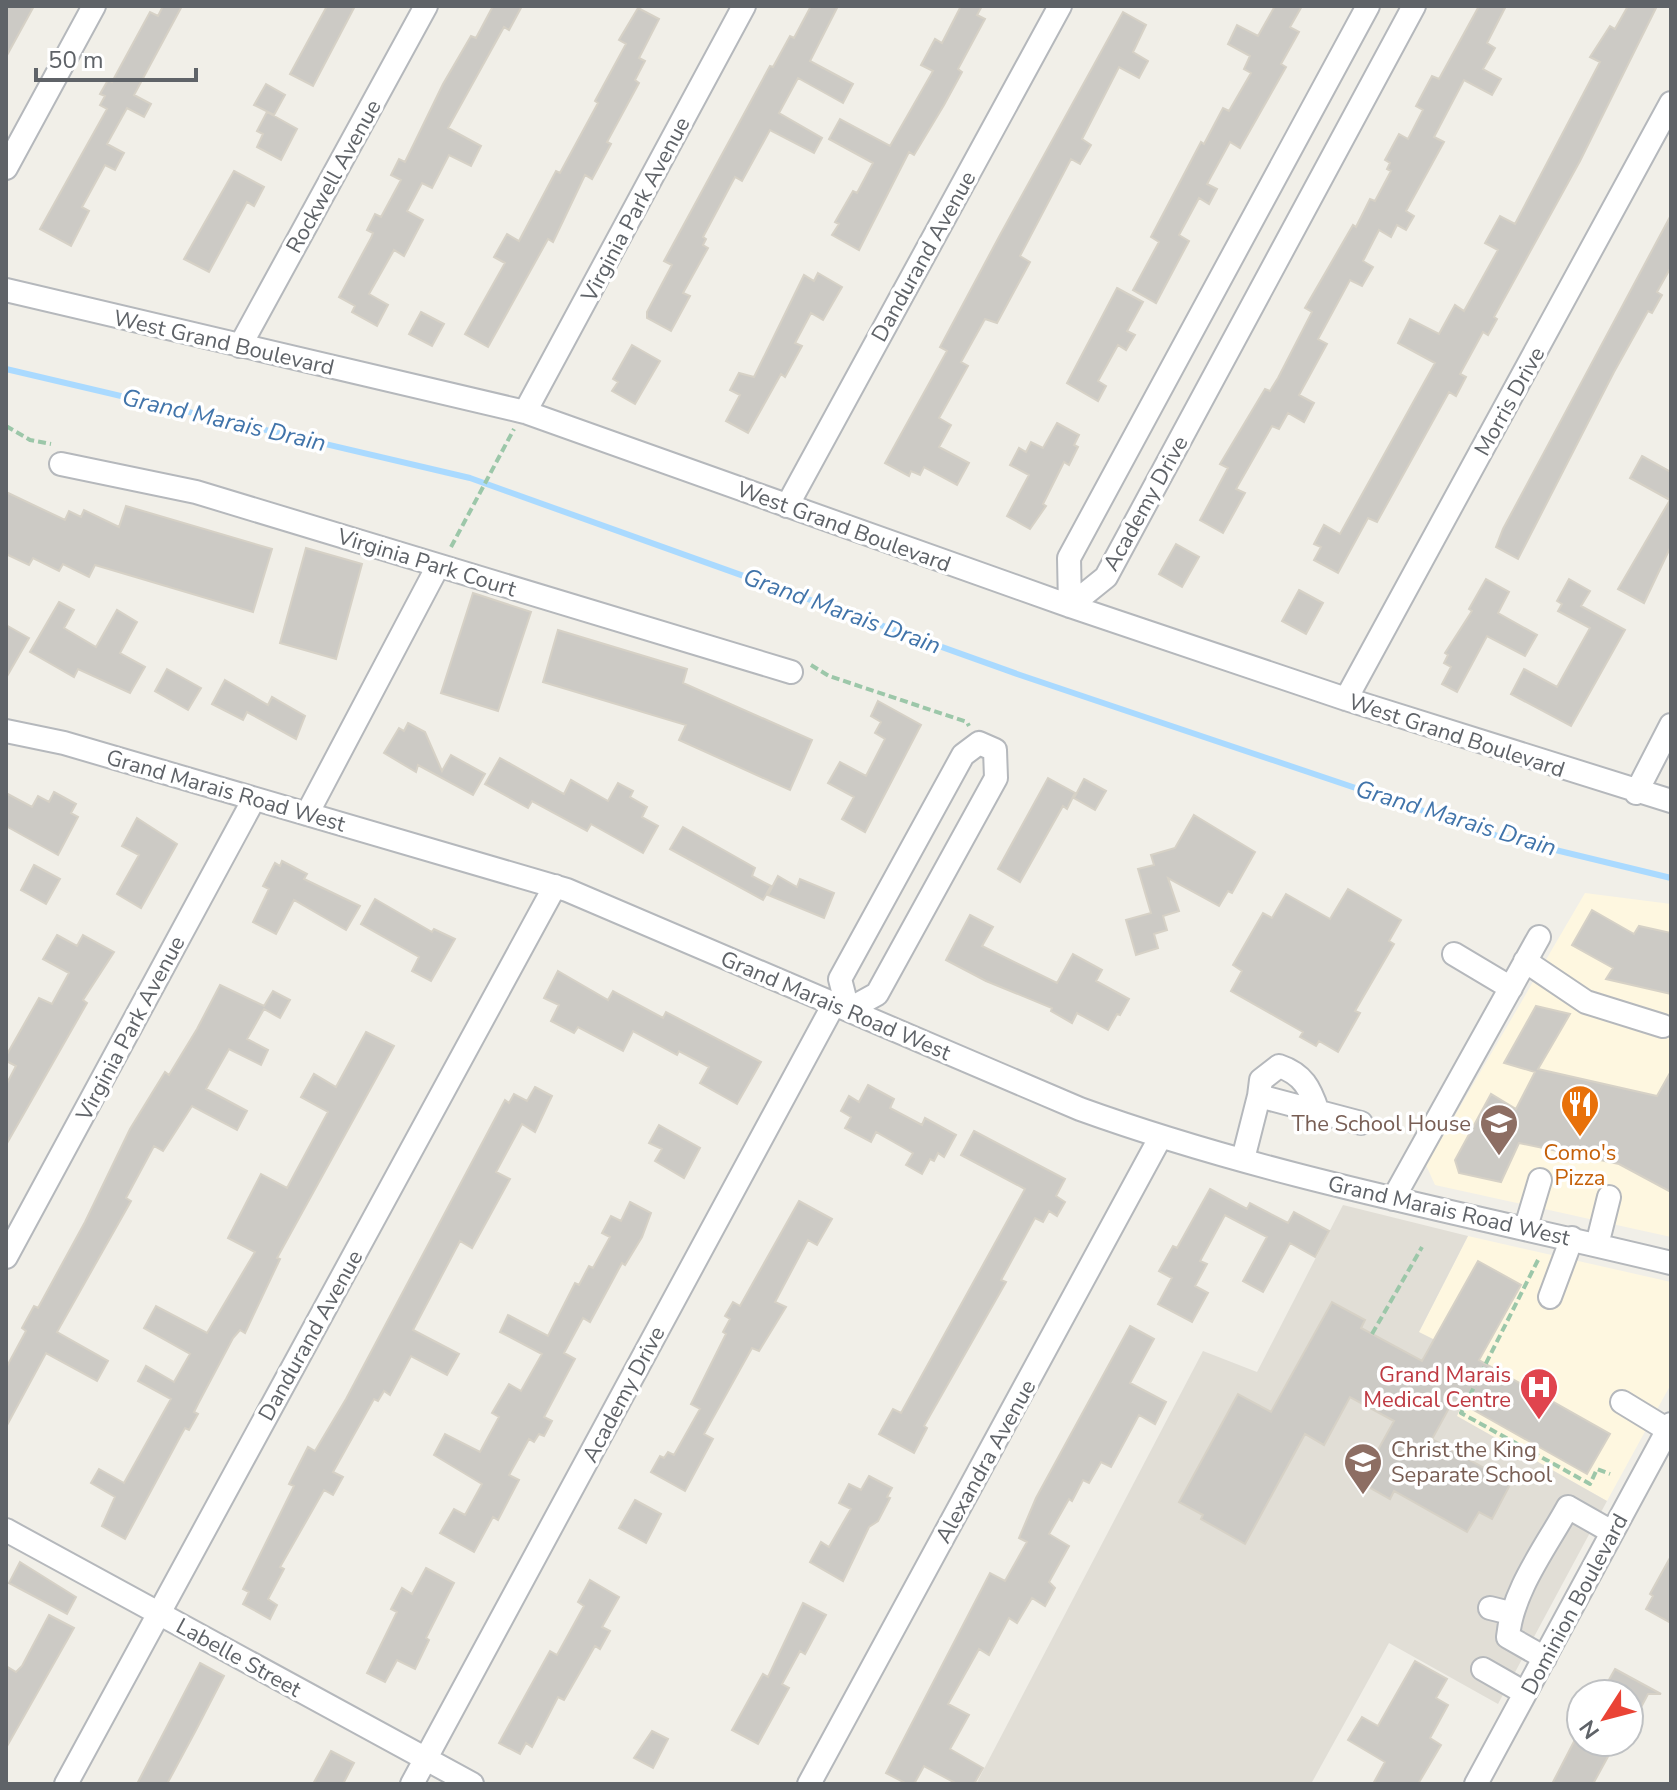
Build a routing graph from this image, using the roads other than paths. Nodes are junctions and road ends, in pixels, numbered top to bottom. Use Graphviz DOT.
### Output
graph roads {
  1 [pos="94,6"];
  2 [pos="426,6"];
  3 [pos="744,6"];
  4 [pos="1060,6"];
  5 [pos="1368,6"];
  6 [pos="1414,6"];
  7 [pos="1671,103"];
  8 [pos="6,168"];
  9 [pos="6,290"];
  10 [pos="240,346"];
  11 [pos="520,420"];
  12 [pos="61,464"];
  13 [pos="787,506"];
  14 [pos="438,566"];
  15 [pos="1070,606"];
  16 [pos="791,672"];
  17 [pos="1346,699"];
  18 [pos="1671,725"];
  19 [pos="6,731"];
  20 [pos="1636,793"];
  21 [pos="254,799"];
  22 [pos="1671,801"];
  23 [pos="307,814"];
  24 [pos="555,886"];
  25 [pos="1539,937"];
  26 [pos="1454,954"];
  27 [pos="1525,961"];
  28 [pos="1511,988"];
  29 [pos="841,1007"];
  30 [pos="1663,1026"];
  31 [pos="1259,1096"];
  32 [pos="1318,1112"];
  33 [pos="1361,1123"];
  34 [pos="1160,1138"];
  35 [pos="1243,1159"];
  36 [pos="1540,1180"];
  37 [pos="1609,1197"];
  38 [pos="1393,1199"];
  39 [pos="1526,1227"];
  40 [pos="1572,1238"];
  41 [pos="1597,1245"];
  42 [pos="6,1257"];
  43 [pos="1671,1263"];
  44 [pos="1550,1297"];
  45 [pos="1622,1402"];
  46 [pos="1669,1427"];
  47 [pos="6,1530"];
  48 [pos="1612,1532"];
  49 [pos="159,1614"];
  50 [pos="1545,1658"];
  51 [pos="1483,1669"];
  52 [pos="1525,1693"];
  53 [pos="426,1759"];
  54 [pos="66,1784"];
  55 [pos="412,1784"];
  56 [pos="472,1784"];
  57 [pos="809,1784"];
  58 [pos="1476,1784"];
  1 -- 8 [label="street"];
  2 -- 10 [label="street, Rockwell Avenue"];
  3 -- 11 [label="street, Virginia Park Avenue"];
  4 -- 13 [label="street, Dandurand Avenue"];
  5 -- 15 [label="street, Academy Drive"];
  6 -- 15 [label="street, Academy Drive"];
  7 -- 17 [label="street, Morris Drive"];
  9 -- 10 [label="street, West Grand Boulevard"];
  10 -- 11 [label="street, West Grand Boulevard"];
  11 -- 13 [label="street, West Grand Boulevard"];
  12 -- 14 [label="street, Virginia Park Court"];
  13 -- 15 [label="street, West Grand Boulevard"];
  14 -- 16 [label="street, Virginia Park Court"];
  14 -- 23 [label="street"];
  15 -- 17 [label="street, West Grand Boulevard"];
  17 -- 20 [label="street, West Grand Boulevard"];
  18 -- 20 [label="street"];
  19 -- 21 [label="street, Grand Marais Road West"];
  20 -- 22 [label="street, West Grand Boulevard"];
  21 -- 23 [label="street, Grand Marais Road West"];
  21 -- 42 [label="street, Virginia Park Avenue"];
  23 -- 24 [label="street, Grand Marais Road West"];
  24 -- 29 [label="street, Grand Marais Road West"];
  24 -- 49 [label="street, Dandurand Avenue"];
  25 -- 27 [label="street"];
  26 -- 28 [label="street"];
  27 -- 28 [label="street"];
  27 -- 30 [label="street"];
  28 -- 38 [label="street"];
  29 -- 29 [label="street, Academy Drive"];
  29 -- 34 [label="street, Grand Marais Road West"];
  29 -- 53 [label="street, Academy Drive"];
  31 -- 32 [label="street"];
  31 -- 32 [label="street"];
  31 -- 35 [label="street"];
  32 -- 33 [label="street"];
  34 -- 35 [label="street, Grand Marais Road West"];
  34 -- 57 [label="street, Alexandra Avenue"];
  35 -- 38 [label="street, Grand Marais Road West"];
  36 -- 39 [label="street"];
  37 -- 41 [label="street"];
  38 -- 39 [label="street, Grand Marais Road West"];
  39 -- 40 [label="street, Grand Marais Road West"];
  40 -- 41 [label="street, Grand Marais Road West"];
  40 -- 44 [label="street"];
  41 -- 43 [label="street, Grand Marais Road West"];
  45 -- 46 [label="street"];
  46 -- 48 [label="street, Dominion Boulevard"];
  47 -- 49 [label="street, Labelle Street"];
  48 -- 50 [label="street, Dominion Boulevard"];
  48 -- 50 [label="street"];
  49 -- 53 [label="street, Labelle Street"];
  49 -- 54 [label="street, Dandurand Avenue"];
  50 -- 52 [label="street, Dominion Boulevard"];
  51 -- 52 [label="street"];
  52 -- 58 [label="street, Dominion Boulevard"];
  53 -- 55 [label="street, Academy Drive"];
  53 -- 56 [label="street, Labelle Street"];
}
